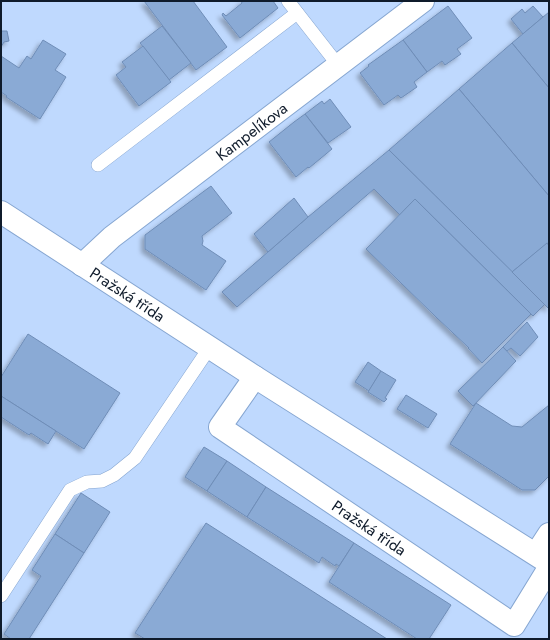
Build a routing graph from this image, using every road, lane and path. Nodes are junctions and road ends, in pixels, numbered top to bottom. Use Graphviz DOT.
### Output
graph roads {
  1 [pos="288,1"];
  2 [pos="423,1"];
  3 [pos="297,13"];
  4 [pos="338,65"];
  5 [pos="98,165"];
  6 [pos="1,212"];
  7 [pos="82,265"];
  8 [pos="210,347"];
  9 [pos="255,376"];
  10 [pos="549,534"];
  11 [pos="545,562"];
  12 [pos="1,596"];
  1 -- 3 [label="lane"];
  2 -- 4 [label="street, Kampelíkova"];
  3 -- 4 [label="lane"];
  3 -- 5 [label="lane"];
  4 -- 7 [label="street, Kampelíkova"];
  6 -- 7 [label="street, Pražská třída"];
  7 -- 8 [label="street, Pražská třída"];
  8 -- 9 [label="street, Pražská třída"];
  8 -- 12 [label="lane"];
  9 -- 11 [label="street, Pražská třída"];
  9 -- 11 [label="street, Pražská třída"];
  10 -- 11 [label="street"];
}
